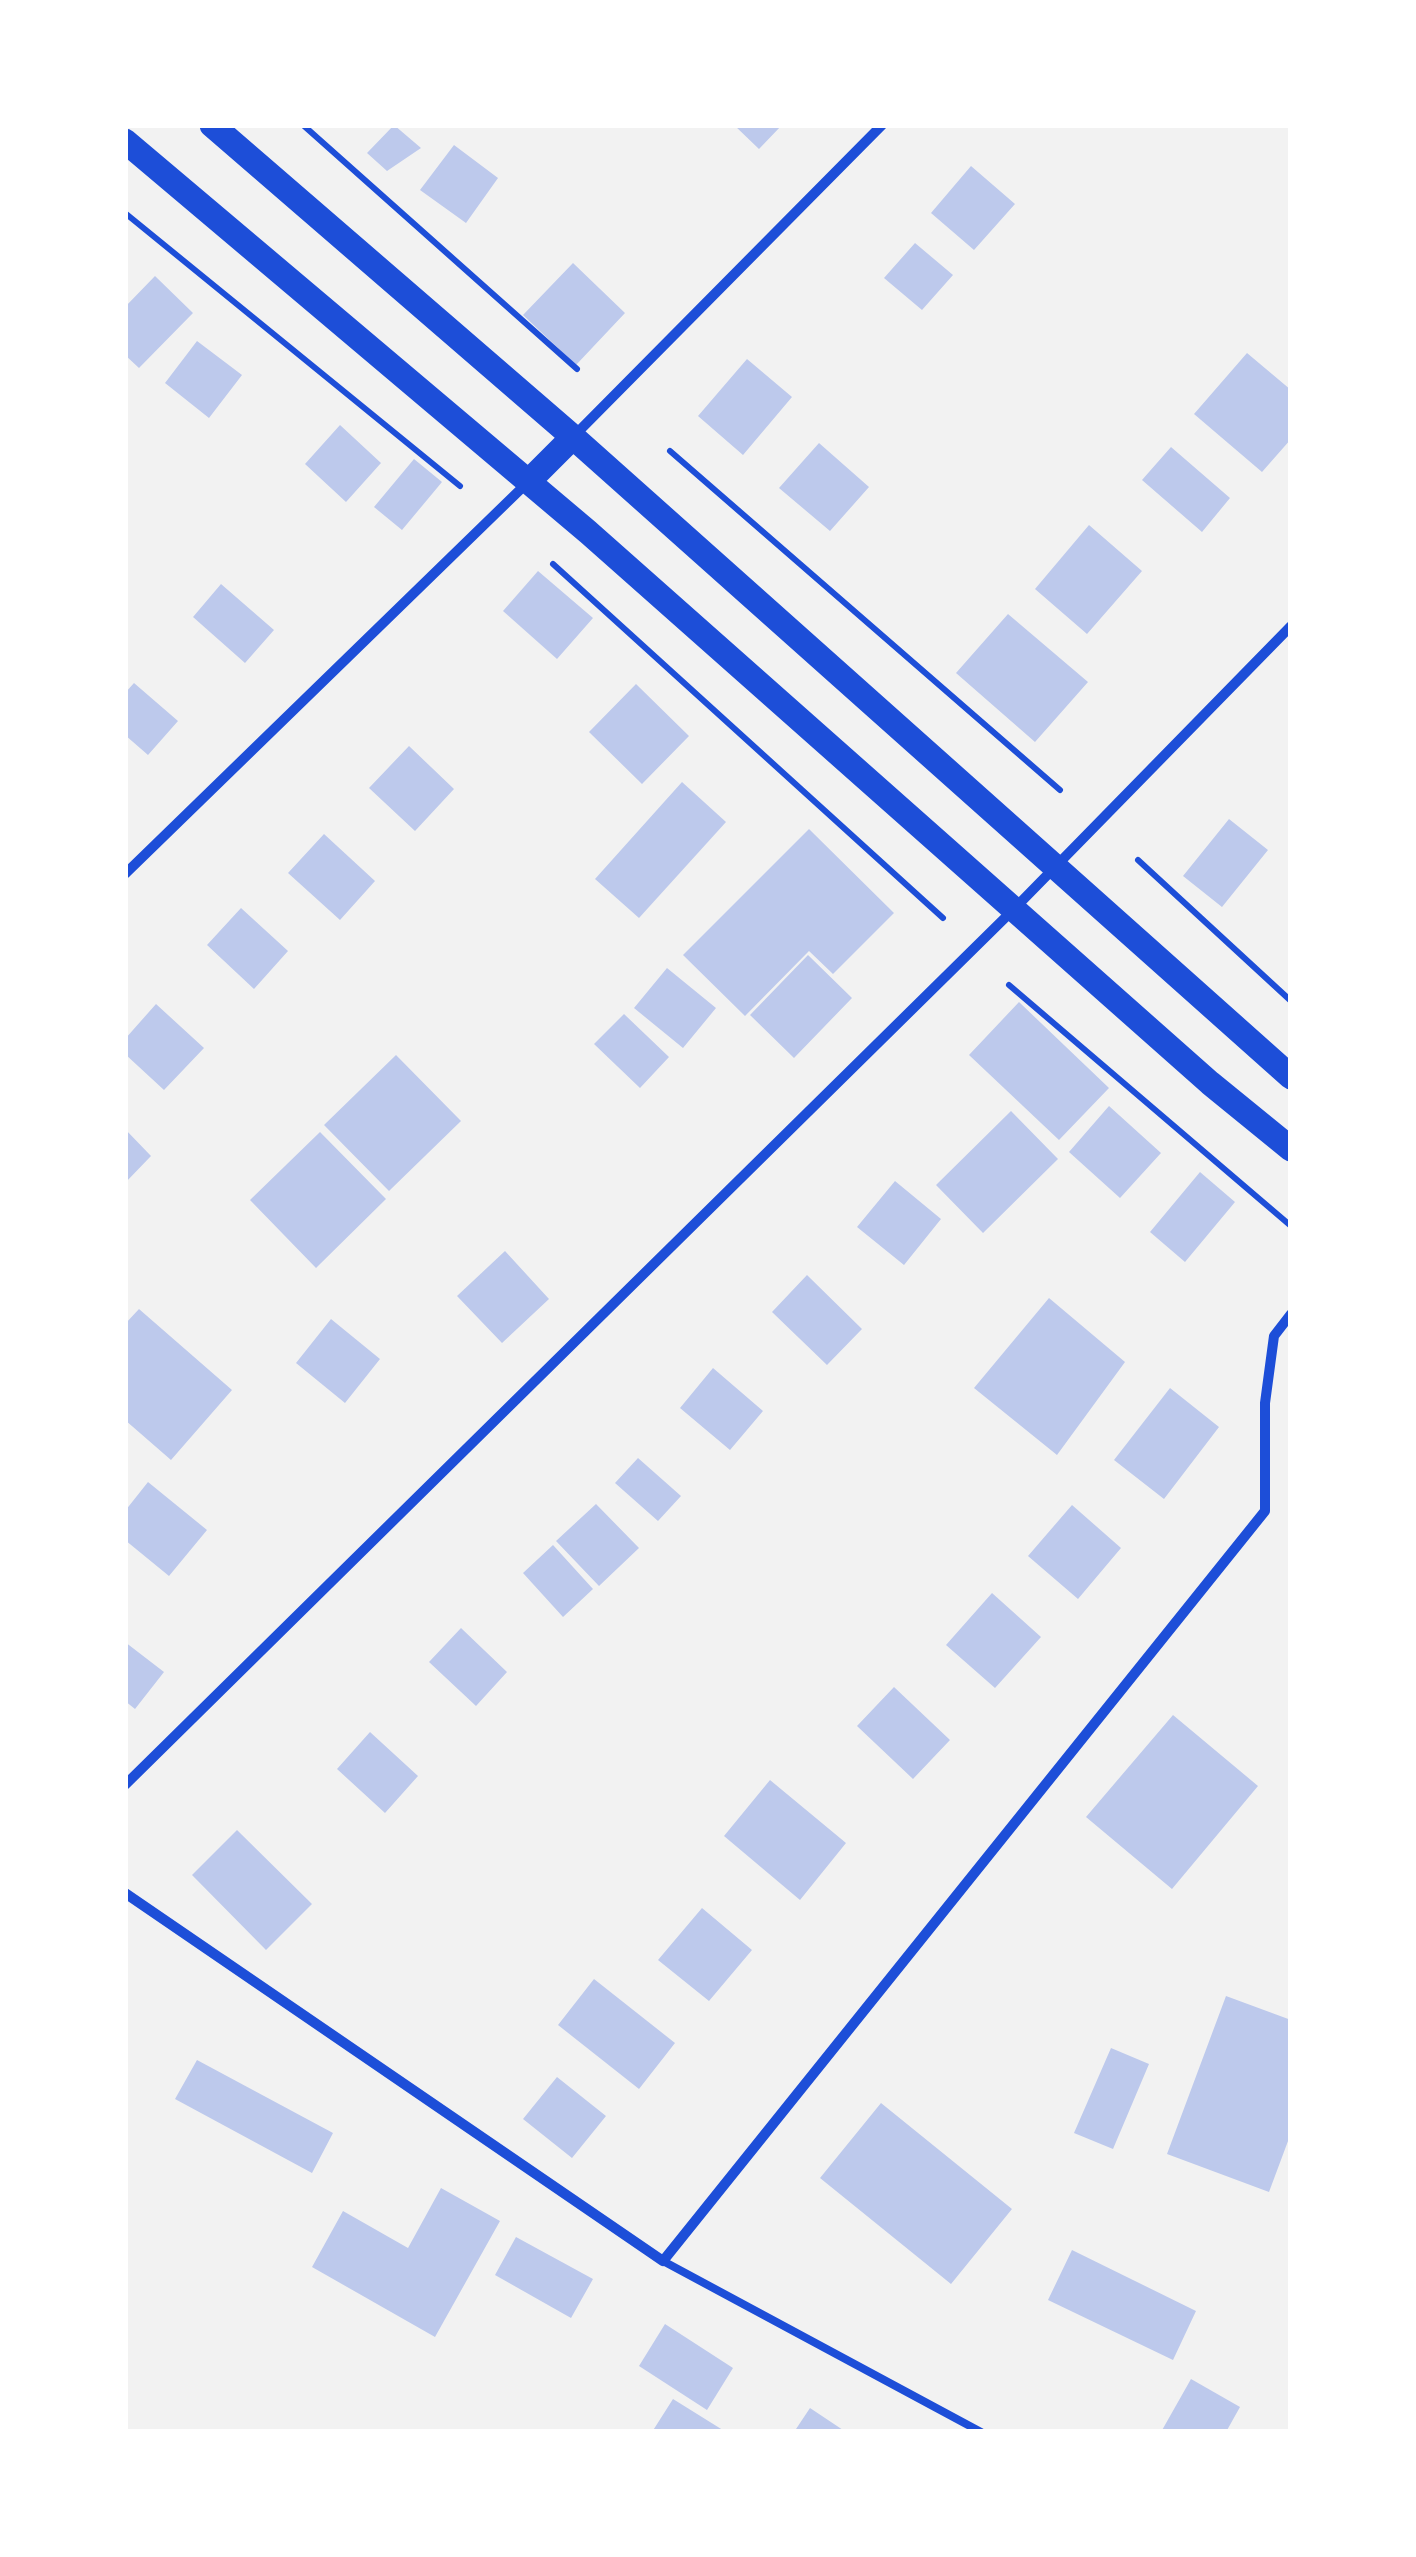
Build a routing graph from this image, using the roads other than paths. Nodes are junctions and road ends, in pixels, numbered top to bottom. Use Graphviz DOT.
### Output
graph roads {
  1 [pos="212,125"];
  2 [pos="882,125"];
  3 [pos="125,140"];
  4 [pos="573,438"];
  5 [pos="528,482"];
  6 [pos="1291,626"];
  7 [pos="1055,868"];
  8 [pos="125,874"];
  9 [pos="1014,910"];
  10 [pos="1291,1077"];
  11 [pos="1291,1149"];
  12 [pos="1291,1314"];
  13 [pos="125,1785"];
  14 [pos="125,1893"];
  15 [pos="663,2262"];
  16 [pos="981,2432"];
  1 -- 4 [label="main road"];
  2 -- 4 [label="street"];
  3 -- 5 [label="main road"];
  4 -- 5 [label="main road"];
  4 -- 7 [label="main road"];
  5 -- 8 [label="street"];
  5 -- 9 [label="main road"];
  6 -- 7 [label="street"];
  7 -- 9 [label="street"];
  7 -- 10 [label="main road"];
  9 -- 11 [label="main road"];
  9 -- 13 [label="street"];
  12 -- 15 [label="street"];
  14 -- 15 [label="street"];
  15 -- 16 [label="lane"];
}
